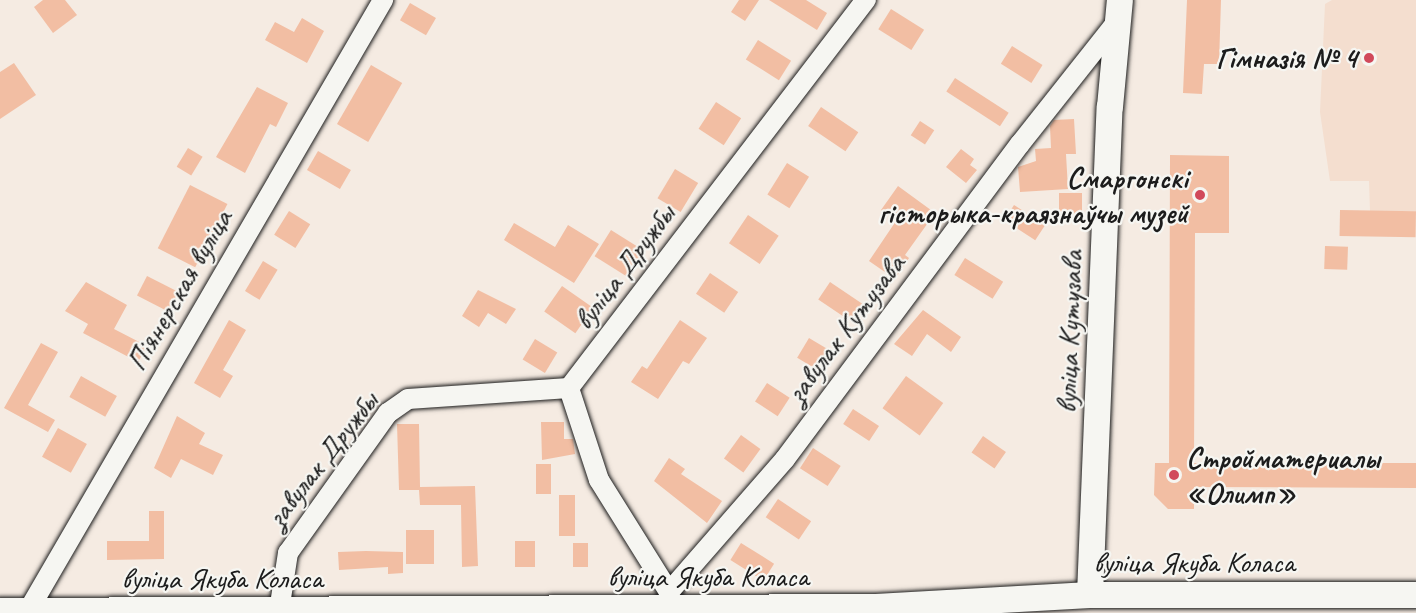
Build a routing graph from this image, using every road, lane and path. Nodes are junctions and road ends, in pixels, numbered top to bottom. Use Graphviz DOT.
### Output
graph roads {
  1 [pos="383,0"];
  2 [pos="866,0"];
  3 [pos="1118,12"];
  4 [pos="570,388"];
  5 [pos="1416,595"];
  6 [pos="670,600"];
  7 [pos="1089,604"];
  8 [pos="0,611"];
  9 [pos="28,611"];
  10 [pos="279,611"];
  1 -- 9 [label="street, Піянерская вуліца"];
  2 -- 4 [label="street, вуліца Дружбы"];
  3 -- 6 [label="street, завулак Кутузава"];
  3 -- 7 [label="main road, вуліца Кутузава"];
  4 -- 6 [label="street"];
  4 -- 10 [label="street, завулак Дружбы"];
  5 -- 7 [label="main road, вуліца Якуба Коласа"];
  6 -- 7 [label="main road, вуліца Якуба Коласа"];
  6 -- 10 [label="main road, вуліца Якуба Коласа"];
  8 -- 9 [label="main road, вуліца Якуба Коласа"];
  9 -- 10 [label="main road, вуліца Якуба Коласа"];
}
